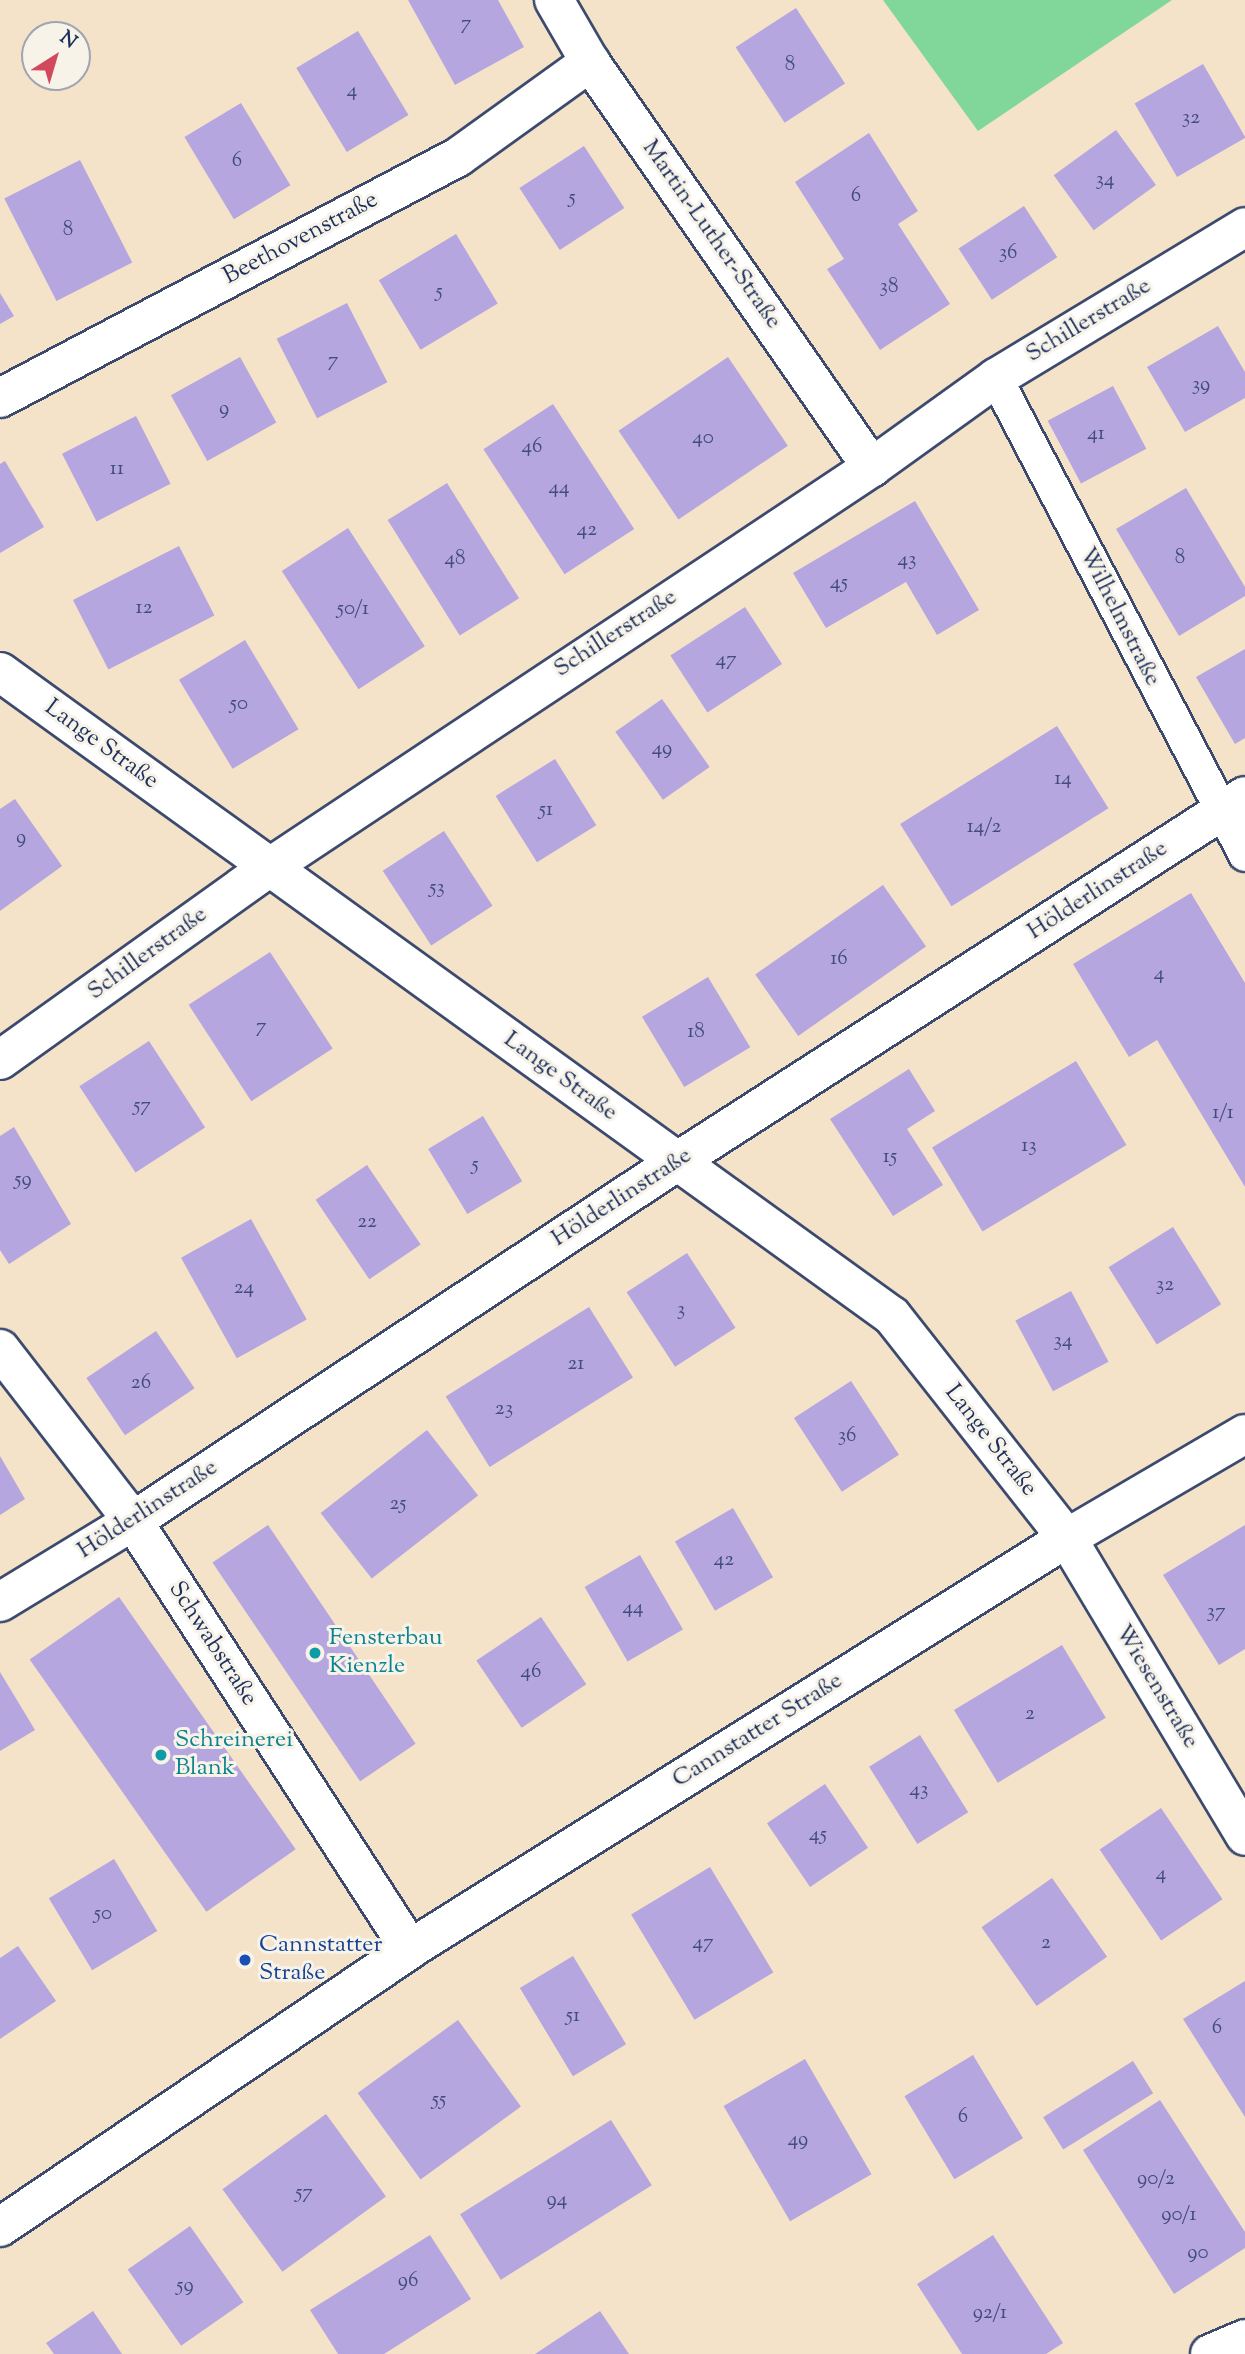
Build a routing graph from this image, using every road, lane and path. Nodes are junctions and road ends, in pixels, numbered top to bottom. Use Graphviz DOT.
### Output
graph roads {
  1 [pos="554,0"];
  2 [pos="590,62"];
  3 [pos="1245,227"];
  4 [pos="996,378"];
  5 [pos="0,398"];
  6 [pos="872,467"];
  7 [pos="0,672"];
  8 [pos="1232,804"];
  9 [pos="1245,855"];
  10 [pos="270,867"];
  11 [pos="0,1060"];
  12 [pos="678,1161"];
  13 [pos="0,1349"];
  14 [pos="1245,1434"];
  15 [pos="133,1521"];
  16 [pos="1067,1538"];
  17 [pos="0,1602"];
  18 [pos="1245,1836"];
  19 [pos="410,1949"];
  20 [pos="0,2227"];
  1 -- 2 [label="street, Martin-Luther-Straße"];
  2 -- 5 [label="street, Beethovenstraße"];
  2 -- 6 [label="street, Martin-Luther-Straße"];
  3 -- 4 [label="street, Schillerstraße"];
  4 -- 6 [label="street, Schillerstraße"];
  4 -- 8 [label="lane, Wilhelmstraße"];
  6 -- 10 [label="street, Schillerstraße"];
  7 -- 10 [label="street, Lange Straße"];
  8 -- 9 [label="lane, Wilhelmstraße"];
  8 -- 12 [label="street, Hölderlinstraße"];
  10 -- 11 [label="street, Schillerstraße"];
  10 -- 12 [label="street, Lange Straße"];
  12 -- 15 [label="street, Hölderlinstraße"];
  12 -- 16 [label="street, Lange Straße"];
  13 -- 15 [label="street, Schwabstraße"];
  14 -- 16 [label="street, Cannstatter Straße"];
  15 -- 17 [label="street, Hölderlinstraße"];
  15 -- 19 [label="street, Schwabstraße"];
  16 -- 18 [label="street, Wiesenstraße"];
  16 -- 19 [label="street, Cannstatter Straße"];
  19 -- 20 [label="street, Cannstatter Straße"];
}
